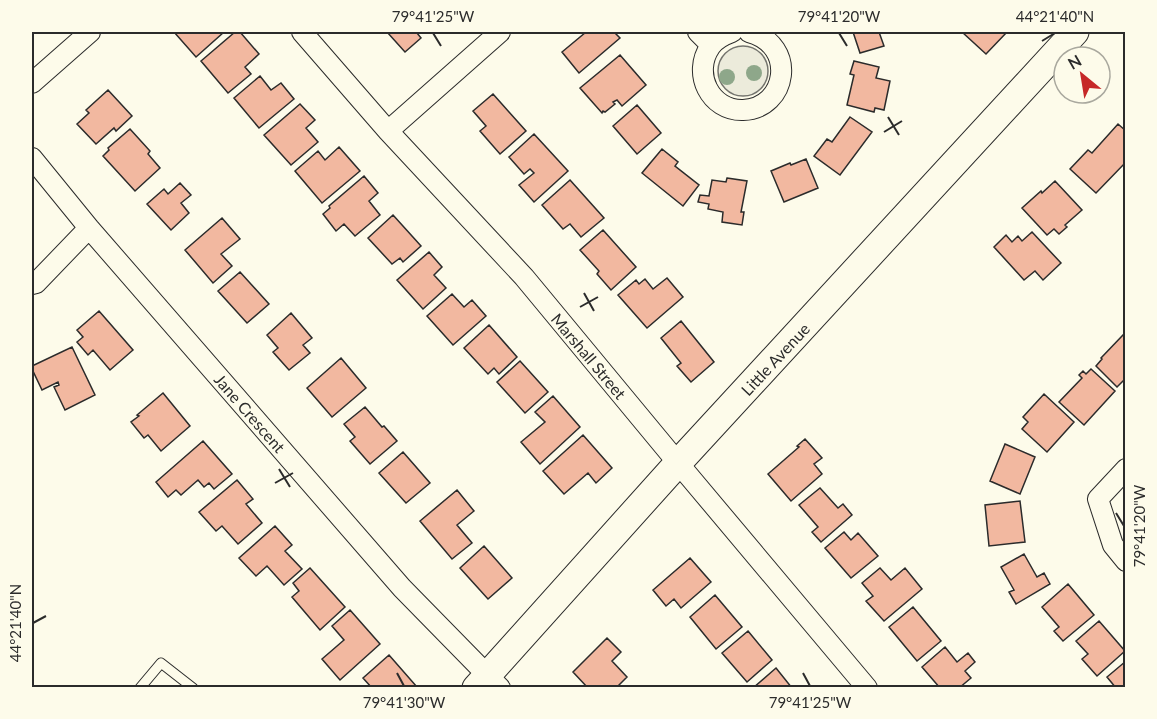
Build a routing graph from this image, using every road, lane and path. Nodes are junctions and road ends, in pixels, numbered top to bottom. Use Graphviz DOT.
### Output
graph roads {
  1 [pos="90,32"];
  2 [pos="302,32"];
  3 [pos="500,32"];
  4 [pos="732,32"];
  5 [pos="749,32"];
  6 [pos="1075,32"];
  7 [pos="704,38"];
  8 [pos="32,83"];
  9 [pos="388,131"];
  10 [pos="32,158"];
  11 [pos="89,228"];
  12 [pos="32,284"];
  13 [pos="678,463"];
  14 [pos="1125,469"];
  15 [pos="1125,561"];
  16 [pos="488,683"];
  17 [pos="140,687"];
  18 [pos="193,687"];
  19 [pos="867,687"];
  1 -- 8 [label="street"];
  2 -- 9 [label="street, Marshall Street"];
  3 -- 9 [label="street"];
  4 -- 7 [label="street"];
  5 -- 7 [label="street"];
  6 -- 13 [label="street, Little Avenue"];
  9 -- 13 [label="street, Marshall Street"];
  10 -- 11 [label="street, Jane Crescent"];
  11 -- 12 [label="street"];
  11 -- 16 [label="street, Jane Crescent"];
  13 -- 16 [label="street, Little Avenue"];
  13 -- 19 [label="street, Marshall Street"];
  14 -- 15 [label="street"];
  17 -- 18 [label="lane"];
}
